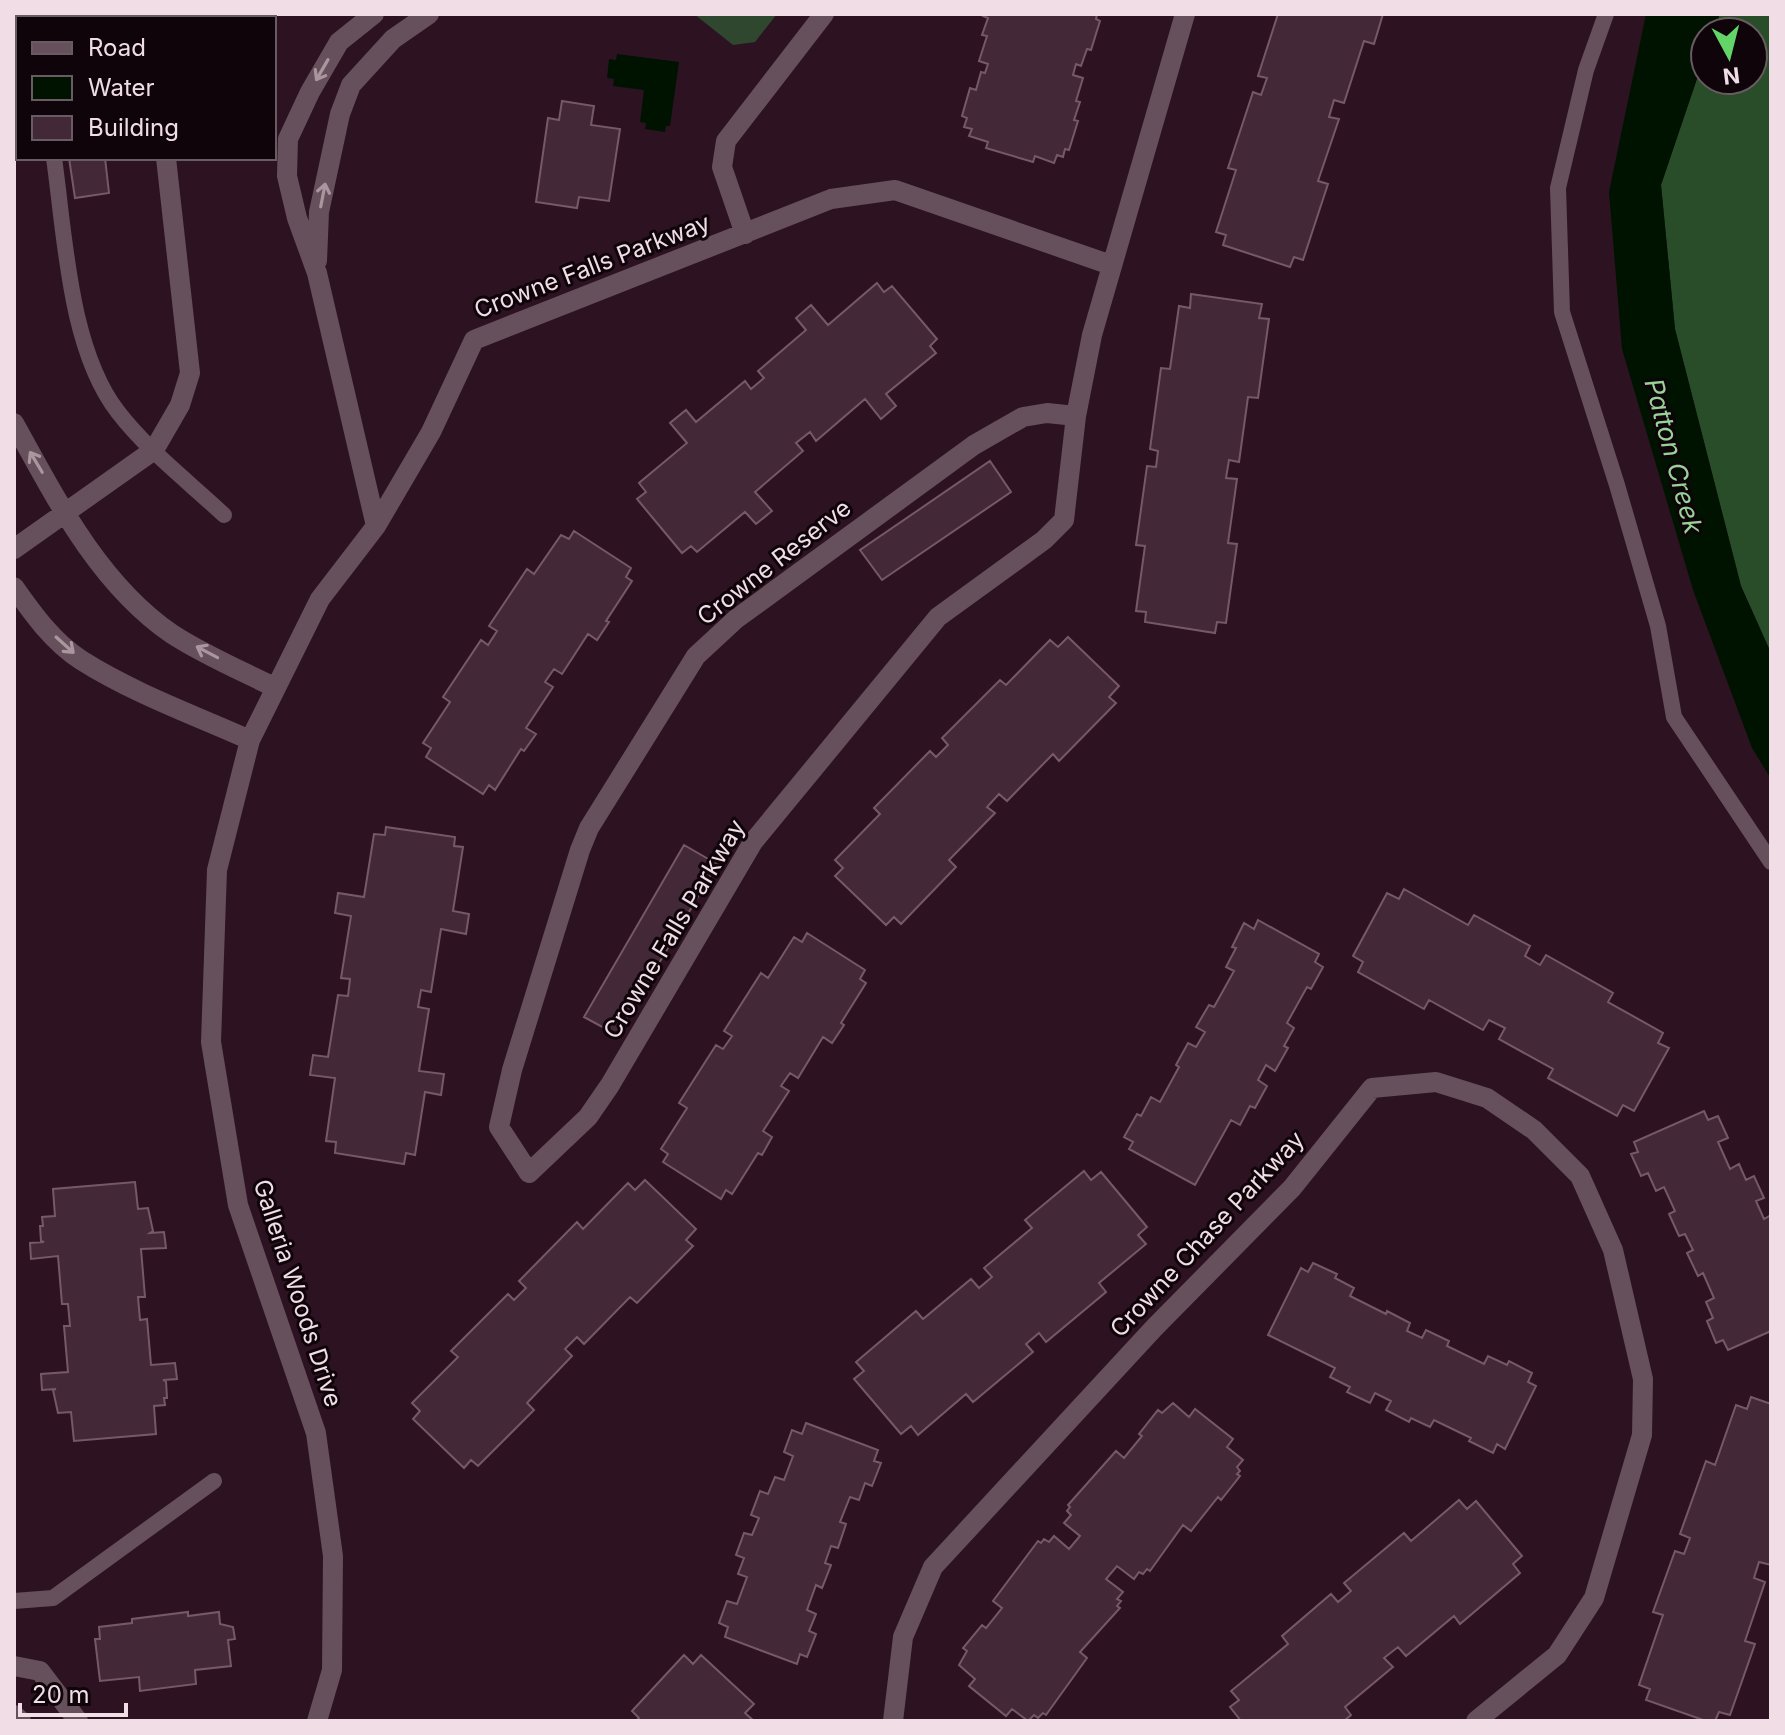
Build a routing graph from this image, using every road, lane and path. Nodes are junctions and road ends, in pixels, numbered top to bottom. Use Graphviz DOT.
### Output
graph roads {
  1 [pos="374,14"];
  2 [pos="429,14"];
  3 [pos="824,14"];
  4 [pos="1185,14"];
  5 [pos="1606,14"];
  6 [pos="54,160"];
  7 [pos="166,160"];
  8 [pos="745,234"];
  9 [pos="1111,265"];
  10 [pos="317,273"];
  11 [pos="1076,416"];
  12 [pos="14,423"];
  13 [pos="154,450"];
  14 [pos="67,513"];
  15 [pos="224,515"];
  16 [pos="376,526"];
  17 [pos="14,549"];
  18 [pos="14,587"];
  19 [pos="276,688"];
  20 [pos="250,740"];
  21 [pos="1771,862"];
  22 [pos="529,1173"];
  23 [pos="214,1481"];
  24 [pos="14,1601"];
  25 [pos="14,1666"];
  26 [pos="14,1715"];
  27 [pos="21,1721"];
  28 [pos="78,1721"];
  29 [pos="317,1721"];
  30 [pos="893,1721"];
  31 [pos="1476,1721"];
  1 -- 10 [label="street, one-way"];
  10 -- 2 [label="street, one-way"];
  3 -- 8 [label="street"];
  4 -- 9 [label="street"];
  5 -- 21 [label="lane"];
  6 -- 13 [label="lane"];
  7 -- 13 [label="street"];
  8 -- 9 [label="street, Crowne Falls Parkway"];
  8 -- 16 [label="street, Crowne Falls Parkway"];
  9 -- 11 [label="street"];
  10 -- 16 [label="street"];
  11 -- 22 [label="street, Crowne Falls Parkway"];
  11 -- 22 [label="street, Crowne Reserve"];
  14 -- 12 [label="street, one-way"];
  13 -- 14 [label="street"];
  13 -- 15 [label="lane"];
  14 -- 17 [label="street"];
  19 -- 14 [label="street, one-way"];
  16 -- 19 [label="street, Crowne Falls Parkway"];
  18 -- 20 [label="street, one-way"];
  19 -- 20 [label="street, Galleria Woods Drive"];
  20 -- 29 [label="street, Galleria Woods Drive"];
  23 -- 24 [label="lane"];
  25 -- 28 [label="street"];
  26 -- 27 [label="street"];
  30 -- 31 [label="street, Crowne Chase Parkway"];
}
